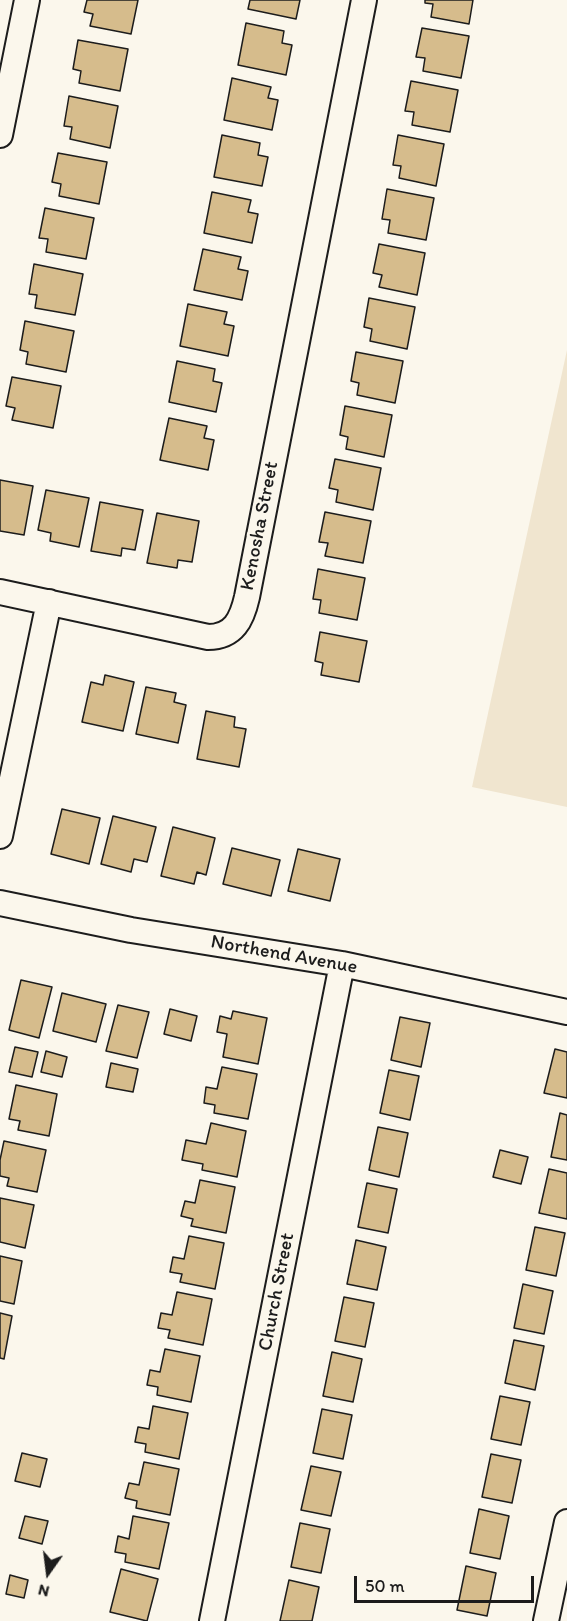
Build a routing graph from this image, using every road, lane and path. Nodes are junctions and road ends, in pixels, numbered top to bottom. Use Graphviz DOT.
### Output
graph roads {
  1 [pos="27,0"];
  2 [pos="364,0"];
  3 [pos="0,135"];
  4 [pos="0,592"];
  5 [pos="50,602"];
  6 [pos="0,836"];
  7 [pos="0,903"];
  8 [pos="342,964"];
  9 [pos="567,1012"];
  10 [pos="567,1522"];
  11 [pos="212,1621"];
  12 [pos="546,1621"];
  1 -- 3 [label="street"];
  2 -- 5 [label="street, Kenosha Street"];
  4 -- 5 [label="street, Kenosha Street"];
  5 -- 6 [label="street"];
  7 -- 8 [label="street, Northend Avenue"];
  8 -- 9 [label="street, Northend Avenue"];
  8 -- 11 [label="street, Church Street"];
  10 -- 12 [label="street"];
}
